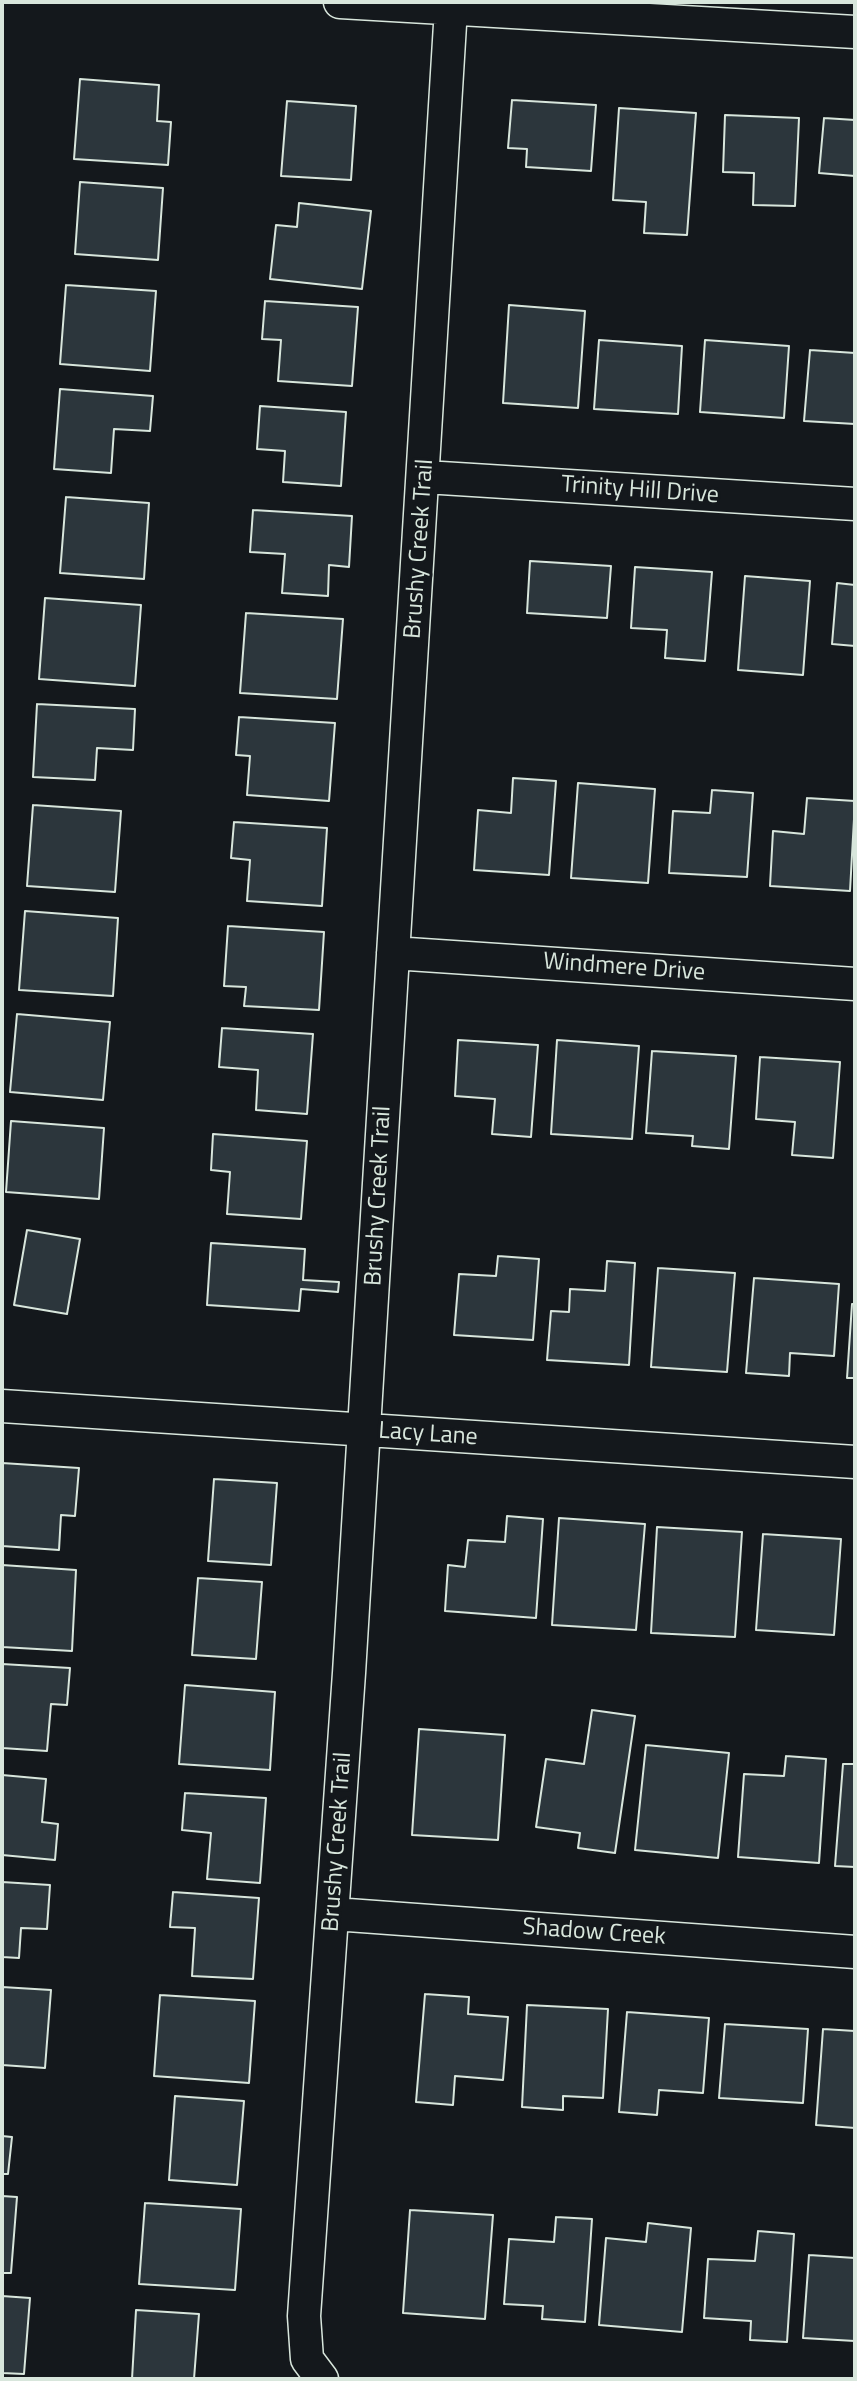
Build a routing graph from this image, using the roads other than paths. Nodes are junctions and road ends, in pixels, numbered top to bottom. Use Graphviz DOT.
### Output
graph roads {
  1 [pos="340,2"];
  2 [pos="451,8"];
  3 [pos="855,32"];
  4 [pos="425,477"];
  5 [pos="855,504"];
  6 [pos="393,953"];
  7 [pos="855,984"];
  8 [pos="2,1406"];
  9 [pos="365,1431"];
  10 [pos="855,1462"];
  11 [pos="334,1914"];
  12 [pos="855,1952"];
  13 [pos="321,2379"];
  1 -- 2 [label="street"];
  2 -- 3 [label="street"];
  2 -- 4 [label="street, Brushy Creek Trail"];
  4 -- 5 [label="street, Trinity Hill Drive"];
  4 -- 6 [label="street, Brushy Creek Trail"];
  6 -- 7 [label="street, Windmere Drive"];
  6 -- 9 [label="street, Brushy Creek Trail"];
  8 -- 9 [label="street, Lacy Lane"];
  9 -- 10 [label="street, Lacy Lane"];
  9 -- 11 [label="street, Brushy Creek Trail"];
  11 -- 12 [label="street, Shadow Creek"];
  11 -- 13 [label="street, Brushy Creek Trail"];
}
